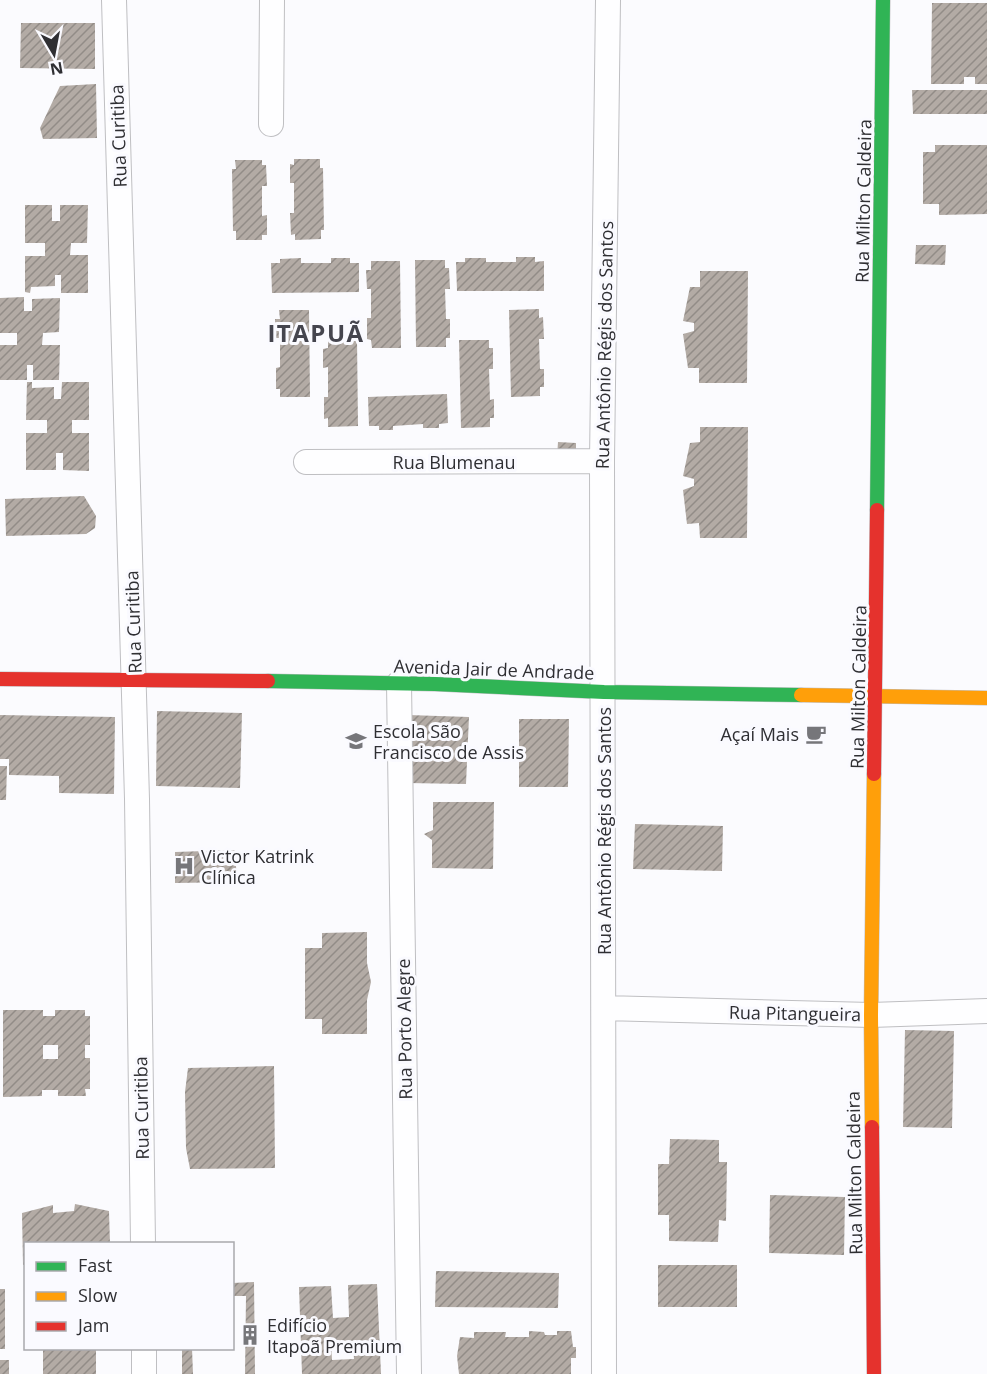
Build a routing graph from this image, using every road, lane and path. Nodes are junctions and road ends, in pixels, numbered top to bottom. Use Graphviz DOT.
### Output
graph roads {
  1 [pos="114,0"];
  2 [pos="272,0"];
  3 [pos="608,0"];
  4 [pos="883,0"];
  5 [pos="271,124"];
  6 [pos="602,461"];
  7 [pos="306,462"];
  8 [pos="134,678"];
  9 [pos="0,679"];
  10 [pos="399,683"];
  11 [pos="604,692"];
  12 [pos="876,696"];
  13 [pos="987,698"];
  14 [pos="604,1008"];
  15 [pos="987,1011"];
  16 [pos="871,1015"];
  17 [pos="143,1242"];
  18 [pos="144,1350"];
  19 [pos="144,1374"];
  20 [pos="409,1374"];
  21 [pos="604,1374"];
  22 [pos="874,1374"];
  1 -- 8 [label="street, Rua Curitiba"];
  2 -- 5 [label="street"];
  3 -- 6 [label="street, Rua Antônio Régis dos Santos"];
  4 -- 12 [label="street, Rua Milton Caldeira"];
  6 -- 7 [label="street, Rua Blumenau"];
  6 -- 11 [label="street, Rua Antônio Régis dos Santos"];
  8 -- 9 [label="street, Avenida Jair de Andrade"];
  8 -- 10 [label="street, Avenida Jair de Andrade"];
  8 -- 17 [label="street, Rua Curitiba"];
  10 -- 11 [label="street, Avenida Jair de Andrade"];
  10 -- 20 [label="street, Rua Porto Alegre"];
  11 -- 12 [label="street, Avenida Jair de Andrade"];
  11 -- 14 [label="street, Rua Antônio Régis dos Santos"];
  12 -- 13 [label="street, Avenida Jair de Andrade"];
  12 -- 16 [label="street, Rua Milton Caldeira"];
  14 -- 16 [label="street, Rua Pitangueira"];
  14 -- 21 [label="street, Rua Antônio Régis dos Santos"];
  15 -- 16 [label="street, Rua Pitangueira"];
  16 -- 22 [label="street, Rua Milton Caldeira"];
  18 -- 19 [label="street"];
}
